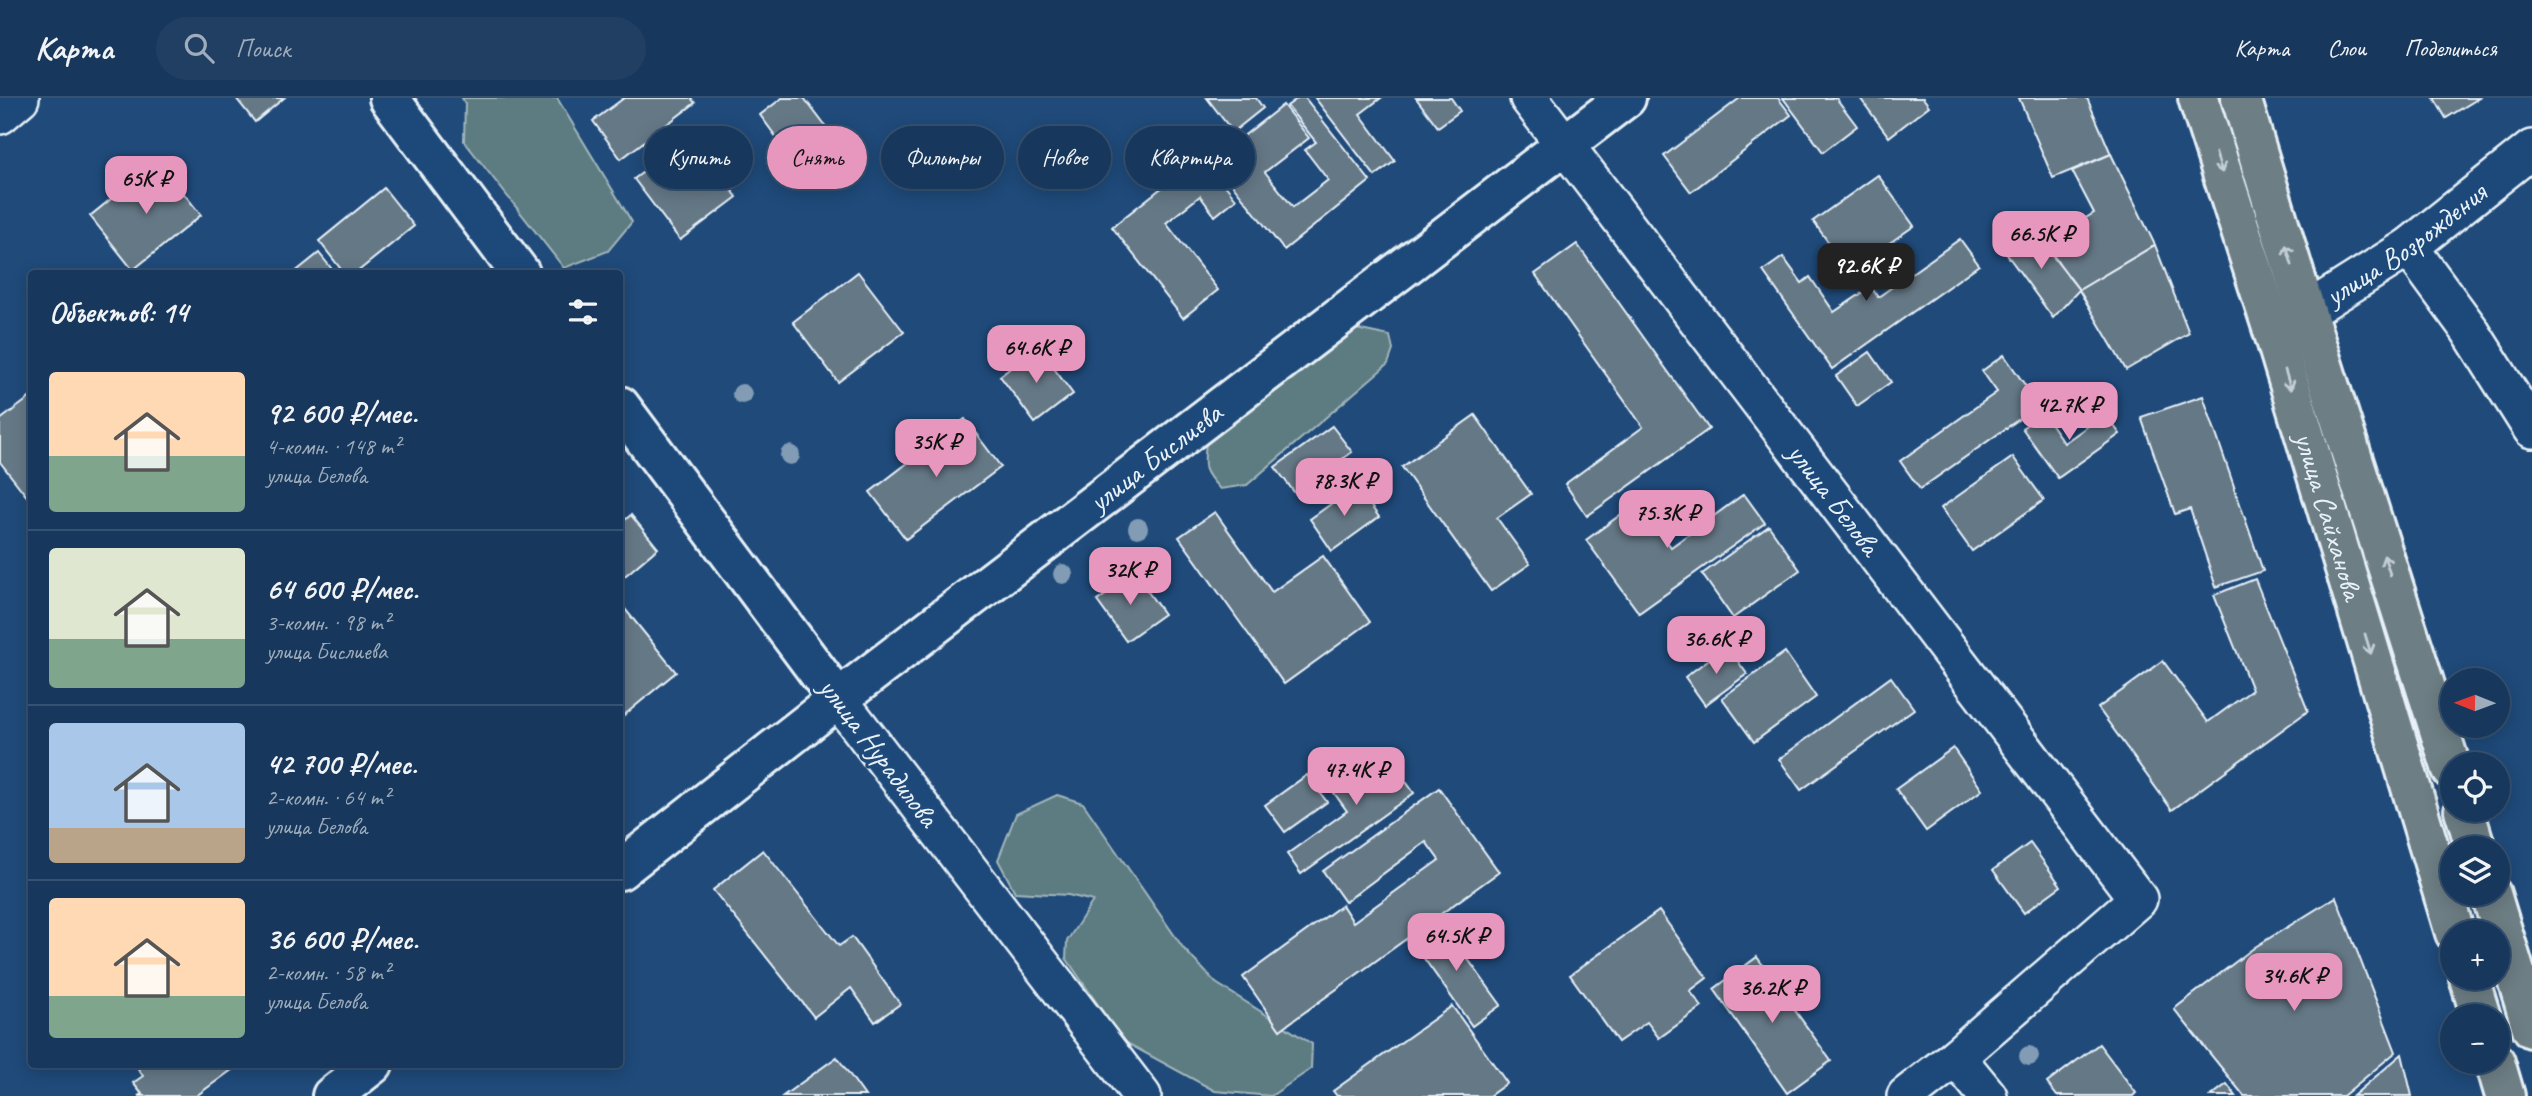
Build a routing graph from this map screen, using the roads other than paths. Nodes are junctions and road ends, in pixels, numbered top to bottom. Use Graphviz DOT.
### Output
graph roads {
  1 [pos="20,98"];
  2 [pos="389,98"];
  3 [pos="1529,98"];
  4 [pos="1626,98"];
  5 [pos="2198,98"];
  6 [pos="2241,98"];
  7 [pos="0,115"];
  8 [pos="1565,145"];
  9 [pos="2532,149"];
  10 [pos="2409,247"];
  11 [pos="518,270"];
  12 [pos="2306,312"];
  13 [pos="2275,337"];
  14 [pos="623,410"];
  15 [pos="2532,429"];
  16 [pos="838,699"];
  17 [pos="2446,752"];
  18 [pos="623,868"];
  19 [pos="2495,906"];
  20 [pos="2451,920"];
  21 [pos="2532,1028"];
  22 [pos="1956,1057"];
  23 [pos="368,1068"];
  24 [pos="2498,1074"];
  25 [pos="332,1096"];
  26 [pos="1142,1096"];
  27 [pos="1906,1096"];
  28 [pos="1988,1096"];
  29 [pos="2505,1096"];
  1 -- 7 [label="street"];
  2 -- 11 [label="street"];
  3 -- 8 [label="street, улица Белова"];
  4 -- 8 [label="street, улица Бислиева"];
  5 -- 13 [label="main road, улица Сайханова, one-way"];
  12 -- 6 [label="main road, улица Сайханова, one-way"];
  8 -- 16 [label="street, улица Бислиева"];
  8 -- 22 [label="street, улица Белова"];
  9 -- 10 [label="street, улица Возрождения"];
  10 -- 12 [label="street, улица Возрождения"];
  10 -- 15 [label="street"];
  12 -- 13 [label="street, улица Возрождения"];
  17 -- 12 [label="main road, улица Сайханова, one-way"];
  13 -- 20 [label="main road, улица Сайханова, one-way"];
  14 -- 16 [label="street, улица Нурадилова"];
  16 -- 18 [label="street, улица Бислиева"];
  16 -- 26 [label="street, улица Нурадилова"];
  19 -- 21 [label="main road"];
  22 -- 27 [label="street"];
  22 -- 28 [label="street"];
  23 -- 25 [label="street"];
  24 -- 29 [label="main road"];
}
